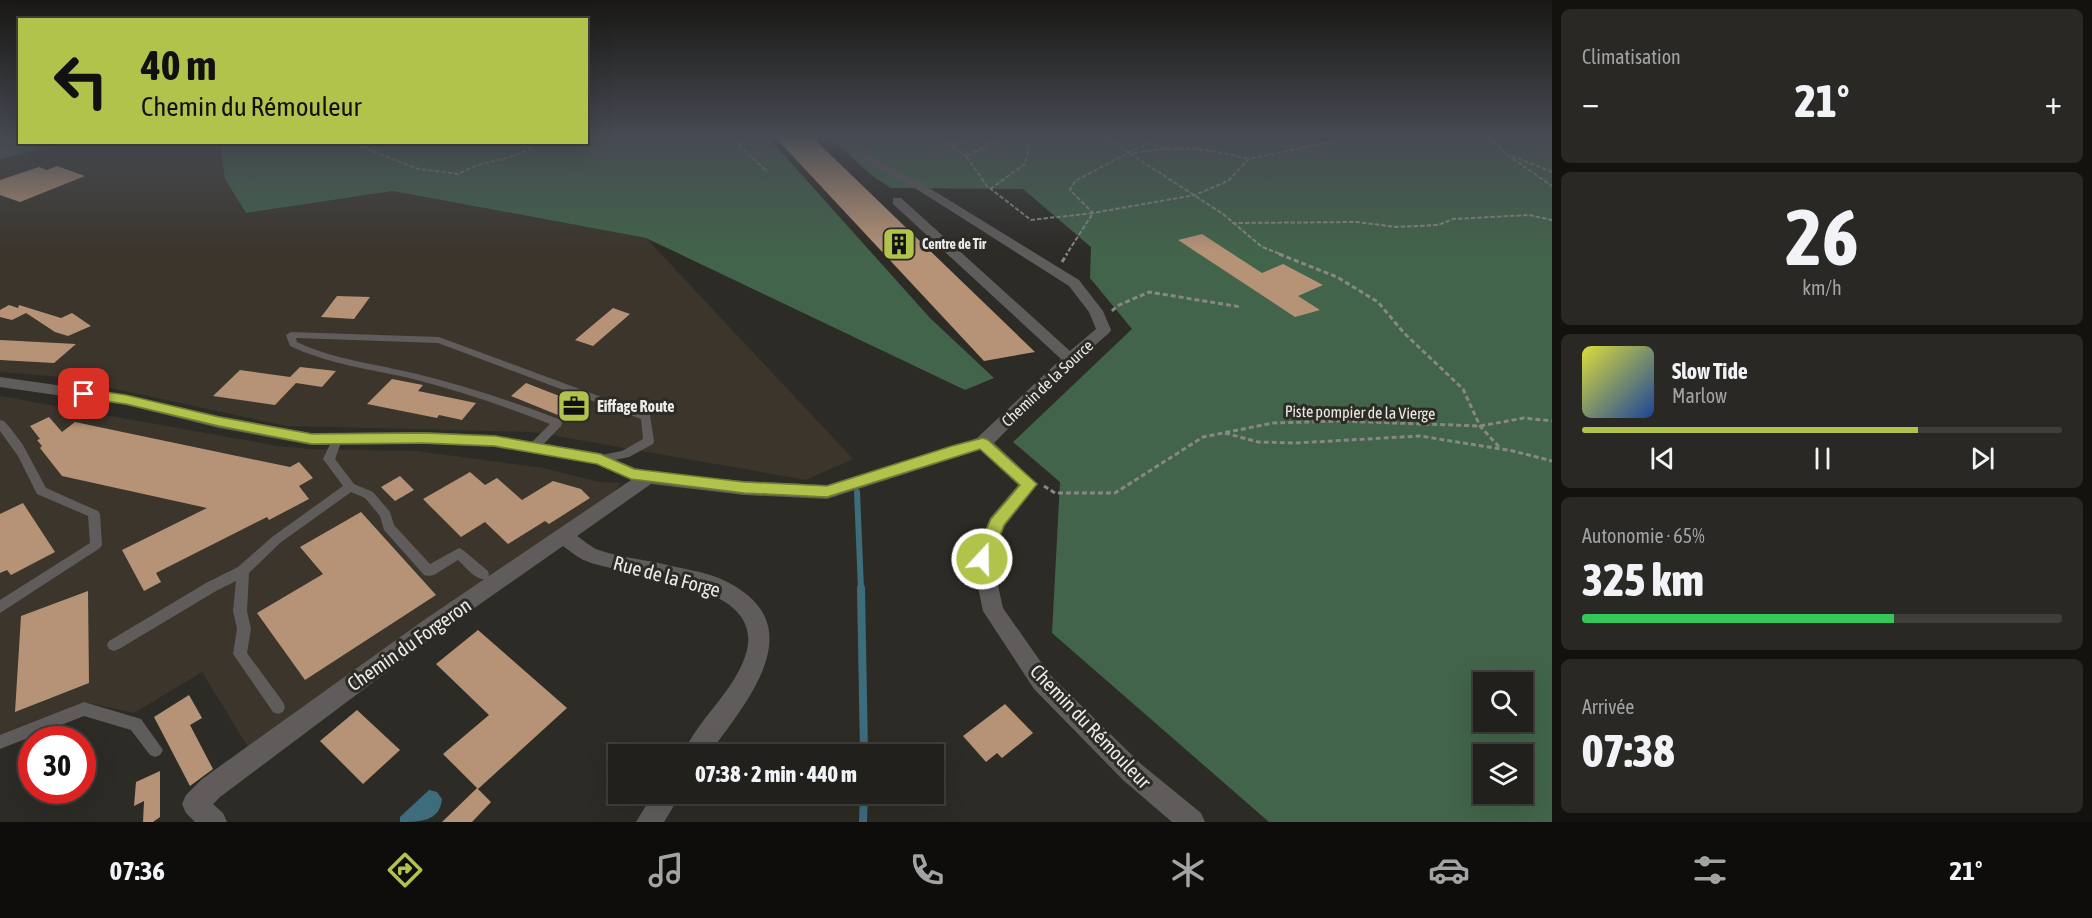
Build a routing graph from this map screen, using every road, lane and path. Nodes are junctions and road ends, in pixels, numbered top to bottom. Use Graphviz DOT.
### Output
graph roads {
  1 [pos="895,174"];
  2 [pos="979,174"];
  3 [pos="1010,174"];
  4 [pos="1089,174"];
  5 [pos="1162,174"];
  6 [pos="1235,174"];
  7 [pos="1535,174"];
  8 [pos="1552,186"];
  9 [pos="990,189"];
  10 [pos="1195,195"];
  11 [pos="897,201"];
  12 [pos="1093,213"];
  13 [pos="1552,220"];
  14 [pos="1232,222"];
  15 [pos="1055,272"];
  16 [pos="1241,307"];
  17 [pos="1102,324"];
  18 [pos="1070,359"];
  19 [pos="0,382"];
  20 [pos="1552,421"];
  21 [pos="0,424"];
  22 [pos="1480,426"];
  23 [pos="1224,433"];
  24 [pos="338,440"];
  25 [pos="983,443"];
  26 [pos="533,448"];
  27 [pos="1500,448"];
  28 [pos="600,459"];
  29 [pos="1552,461"];
  30 [pos="649,477"];
  31 [pos="1037,481"];
  32 [pos="350,487"];
  33 [pos="564,537"];
  34 [pos="243,572"];
  35 [pos="483,574"];
  36 [pos="0,607"];
  37 [pos="114,645"];
  38 [pos="278,707"];
  39 [pos="0,742"];
  40 [pos="702,744"];
  41 [pos="155,750"];
  42 [pos="661,804"];
  43 [pos="214,822"];
  44 [pos="649,822"];
  45 [pos="1192,822"];
  1 -- 15 [label="street, Chemin de la Source"];
  2 -- 9 [label="path"];
  3 -- 9 [label="path"];
  4 -- 12 [label="path"];
  5 -- 10 [label="path"];
  6 -- 10 [label="path"];
  7 -- 8 [label="path"];
  9 -- 12 [label="path"];
  10 -- 12 [label="path"];
  10 -- 14 [label="path"];
  11 -- 18 [label="street"];
  12 -- 15 [label="path"];
  13 -- 14 [label="path"];
  14 -- 22 [label="path"];
  15 -- 17 [label="street, Chemin de la Source"];
  16 -- 17 [label="path"];
  17 -- 18 [label="street, Chemin de la Source"];
  18 -- 25 [label="street, Chemin de la Source"];
  19 -- 24 [label="street"];
  20 -- 22 [label="path, Piste pompier de la Vierge"];
  21 -- 36 [label="lane"];
  22 -- 23 [label="path, Piste pompier de la Vierge"];
  22 -- 27 [label="path"];
  23 -- 27 [label="path"];
  23 -- 31 [label="path, Piste pompier de la Vierge"];
  24 -- 26 [label="street"];
  24 -- 32 [label="lane"];
  25 -- 30 [label="street"];
  25 -- 45 [label="street, Chemin du Rémouleur"];
  26 -- 28 [label="street"];
  26 -- 28 [label="lane"];
  27 -- 29 [label="path"];
  28 -- 30 [label="street"];
  30 -- 33 [label="street, Chemin du Forgeron"];
  32 -- 34 [label="lane"];
  32 -- 35 [label="lane"];
  33 -- 40 [label="street, Rue de la Forge"];
  33 -- 43 [label="street, Chemin du Forgeron"];
  34 -- 37 [label="lane"];
  34 -- 38 [label="lane"];
  39 -- 41 [label="lane"];
  42 -- 44 [label="street"];
}
